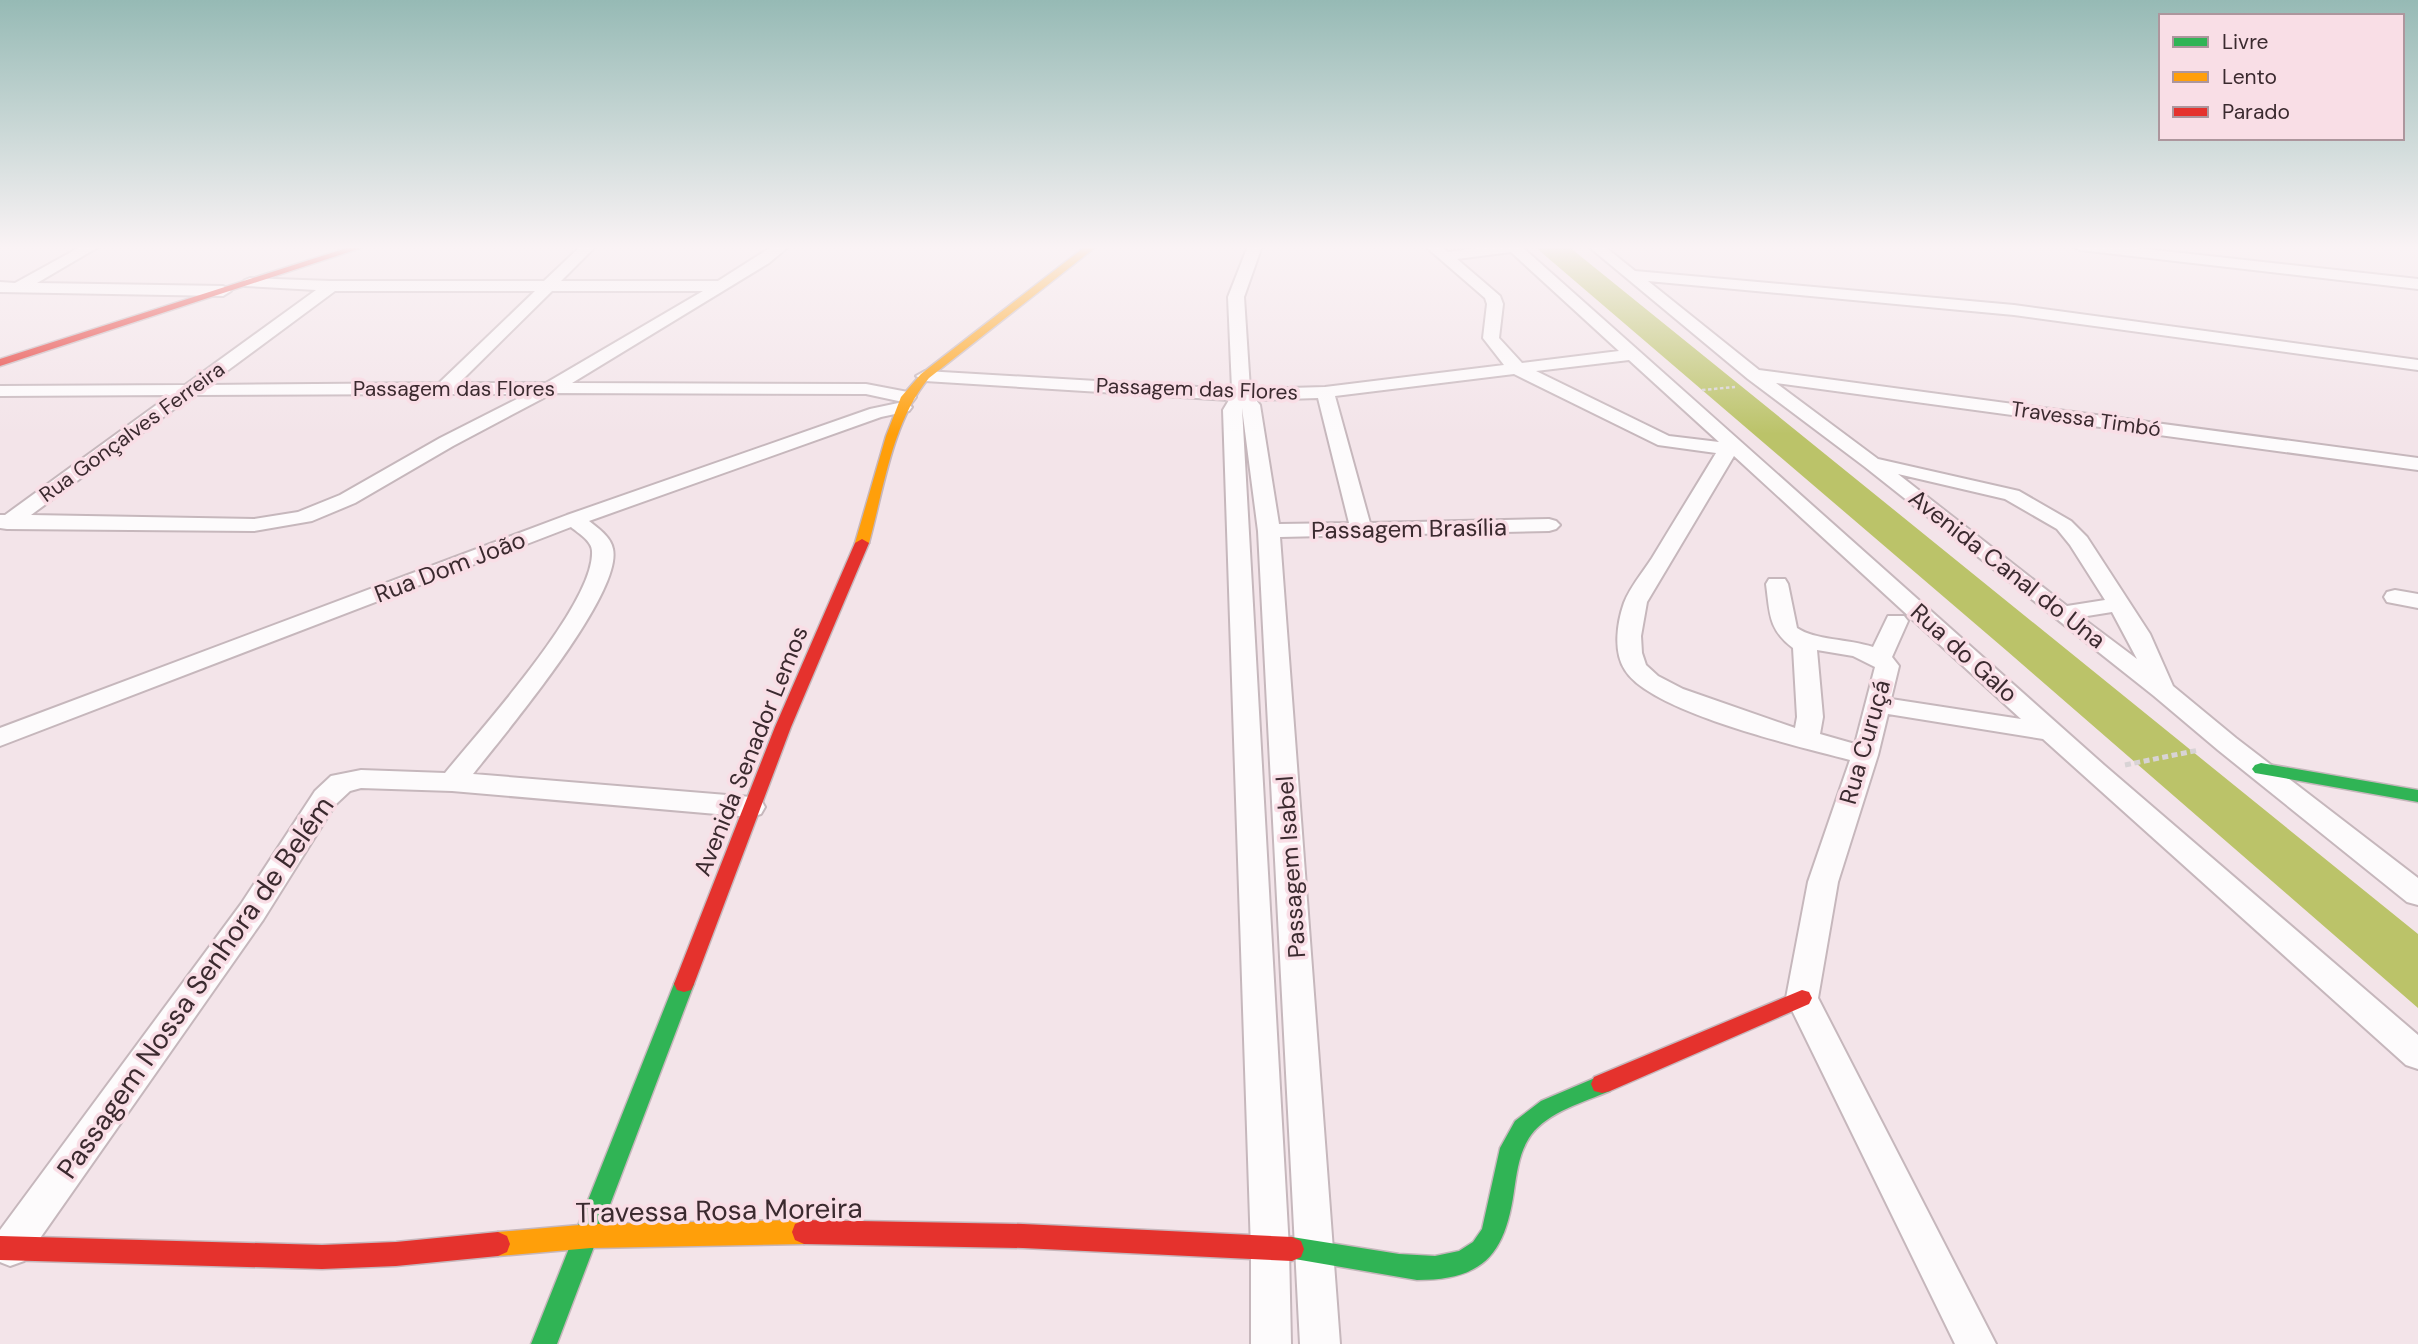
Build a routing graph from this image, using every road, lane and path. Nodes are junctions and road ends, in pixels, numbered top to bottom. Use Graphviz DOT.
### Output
graph roads {
  1 [pos="168,309"];
  2 [pos="301,309"];
  3 [pos="524,309"];
  4 [pos="683,309"];
  5 [pos="1011,309"];
  6 [pos="1237,309"];
  7 [pos="1494,309"];
  8 [pos="1584,309"];
  9 [pos="1673,309"];
  10 [pos="2000,309"];
  11 [pos="1635,354"];
  12 [pos="0,363"];
  13 [pos="2418,365"];
  14 [pos="1520,370"];
  15 [pos="925,376"];
  16 [pos="1760,379"];
  17 [pos="443,388"];
  18 [pos="550,389"];
  19 [pos="0,391"];
  20 [pos="189,392"];
  21 [pos="1325,392"];
  22 [pos="1677,393"];
  23 [pos="1241,395"];
  24 [pos="905,402"];
  25 [pos="1733,450"];
  26 [pos="1872,463"];
  27 [pos="2418,464"];
  28 [pos="575,519"];
  29 [pos="3,523"];
  30 [pos="1549,525"];
  31 [pos="1269,531"];
  32 [pos="1362,531"];
  33 [pos="1777,584"];
  34 [pos="2395,597"];
  35 [pos="2418,601"];
  36 [pos="2118,604"];
  37 [pos="2062,614"];
  38 [pos="1896,621"];
  39 [pos="1805,645"];
  40 [pos="1880,658"];
  41 [pos="2163,690"];
  42 [pos="1878,705"];
  43 [pos="2053,732"];
  44 [pos="0,737"];
  45 [pos="1806,739"];
  46 [pos="2227,744"];
  47 [pos="1865,755"];
  48 [pos="2261,769"];
  49 [pos="2095,771"];
  50 [pos="452,782"];
  51 [pos="2418,796"];
  52 [pos="751,807"];
  53 [pos="2418,894"];
  54 [pos="1802,998"];
  55 [pos="2418,1055"];
  56 [pos="586,1236"];
  57 [pos="5,1248"];
  58 [pos="1270,1249"];
  59 [pos="1316,1251"];
  60 [pos="544,1344"];
  61 [pos="1271,1344"];
  62 [pos="1320,1344"];
  63 [pos="1976,1344"];
  1 -- 12 [label="main road"];
  2 -- 20 [label="street, Rua Gonçalves Ferreira"];
  3 -- 17 [label="street"];
  4 -- 18 [label="street"];
  5 -- 15 [label="main road, Avenida Senador Lemos"];
  6 -- 23 [label="street, Passagem Isabel"];
  7 -- 14 [label="street"];
  8 -- 11 [label="street, Rua do Galo"];
  9 -- 16 [label="street, Avenida Canal do Una"];
  10 -- 13 [label="street"];
  11 -- 14 [label="street, Passagem das Flores"];
  11 -- 22 [label="street, Rua do Galo"];
  14 -- 21 [label="street, Passagem das Flores"];
  14 -- 25 [label="street"];
  15 -- 23 [label="street, Passagem das Flores"];
  15 -- 24 [label="main road, Avenida Senador Lemos"];
  16 -- 22 [label="path"];
  16 -- 26 [label="street, Avenida Canal do Una"];
  16 -- 27 [label="street, Travessa Timbó"];
  17 -- 18 [label="street, Passagem das Flores"];
  17 -- 20 [label="street, Passagem das Flores"];
  18 -- 24 [label="street, Passagem das Flores"];
  18 -- 29 [label="street"];
  19 -- 20 [label="street, Passagem das Flores"];
  20 -- 29 [label="street, Rua Gonçalves Ferreira"];
  21 -- 23 [label="street, Passagem das Flores"];
  21 -- 32 [label="street"];
  22 -- 25 [label="street, Rua do Galo"];
  23 -- 31 [label="street, Passagem Isabel"];
  23 -- 58 [label="street, Passagem Isabel"];
  24 -- 28 [label="street, Rua Dom João"];
  24 -- 52 [label="main road, Avenida Senador Lemos"];
  25 -- 43 [label="street, Rua do Galo"];
  25 -- 45 [label="street"];
  26 -- 36 [label="street"];
  26 -- 37 [label="street, Avenida Canal do Una"];
  28 -- 44 [label="street, Rua Dom João"];
  28 -- 50 [label="street"];
  30 -- 32 [label="street, Passagem Brasília"];
  31 -- 32 [label="street, Passagem Brasília"];
  31 -- 59 [label="street, Passagem Isabel"];
  33 -- 39 [label="street"];
  34 -- 35 [label="street"];
  36 -- 37 [label="street"];
  36 -- 41 [label="street"];
  37 -- 41 [label="street, Avenida Canal do Una"];
  38 -- 40 [label="street"];
  39 -- 40 [label="street, Rua Curuçá"];
  39 -- 45 [label="street"];
  40 -- 42 [label="street, Rua Curuçá"];
  41 -- 46 [label="street, Avenida Canal do Una"];
  42 -- 43 [label="street"];
  42 -- 47 [label="street, Rua Curuçá"];
  43 -- 49 [label="street, Rua do Galo"];
  45 -- 47 [label="street"];
  46 -- 48 [label="street, Avenida Canal do Una"];
  46 -- 49 [label="path"];
  47 -- 54 [label="street, Rua Curuçá"];
  48 -- 51 [label="main road"];
  48 -- 53 [label="street, Avenida Canal do Una"];
  49 -- 55 [label="street, Rua do Galo"];
  50 -- 52 [label="street, Passagem Nossa Senhora de Belém"];
  50 -- 57 [label="street, Passagem Nossa Senhora de Belém"];
  52 -- 56 [label="main road, Avenida Senador Lemos"];
  54 -- 59 [label="main road, Travessa Rosa Moreira"];
  54 -- 63 [label="street"];
  56 -- 57 [label="main road, Travessa Rosa Moreira"];
  56 -- 58 [label="main road, Travessa Rosa Moreira"];
  56 -- 60 [label="main road, Avenida Senador Lemos"];
  58 -- 59 [label="main road, Travessa Rosa Moreira"];
  58 -- 61 [label="street, Passagem Isabel"];
  59 -- 62 [label="street, Passagem Isabel"];
}
